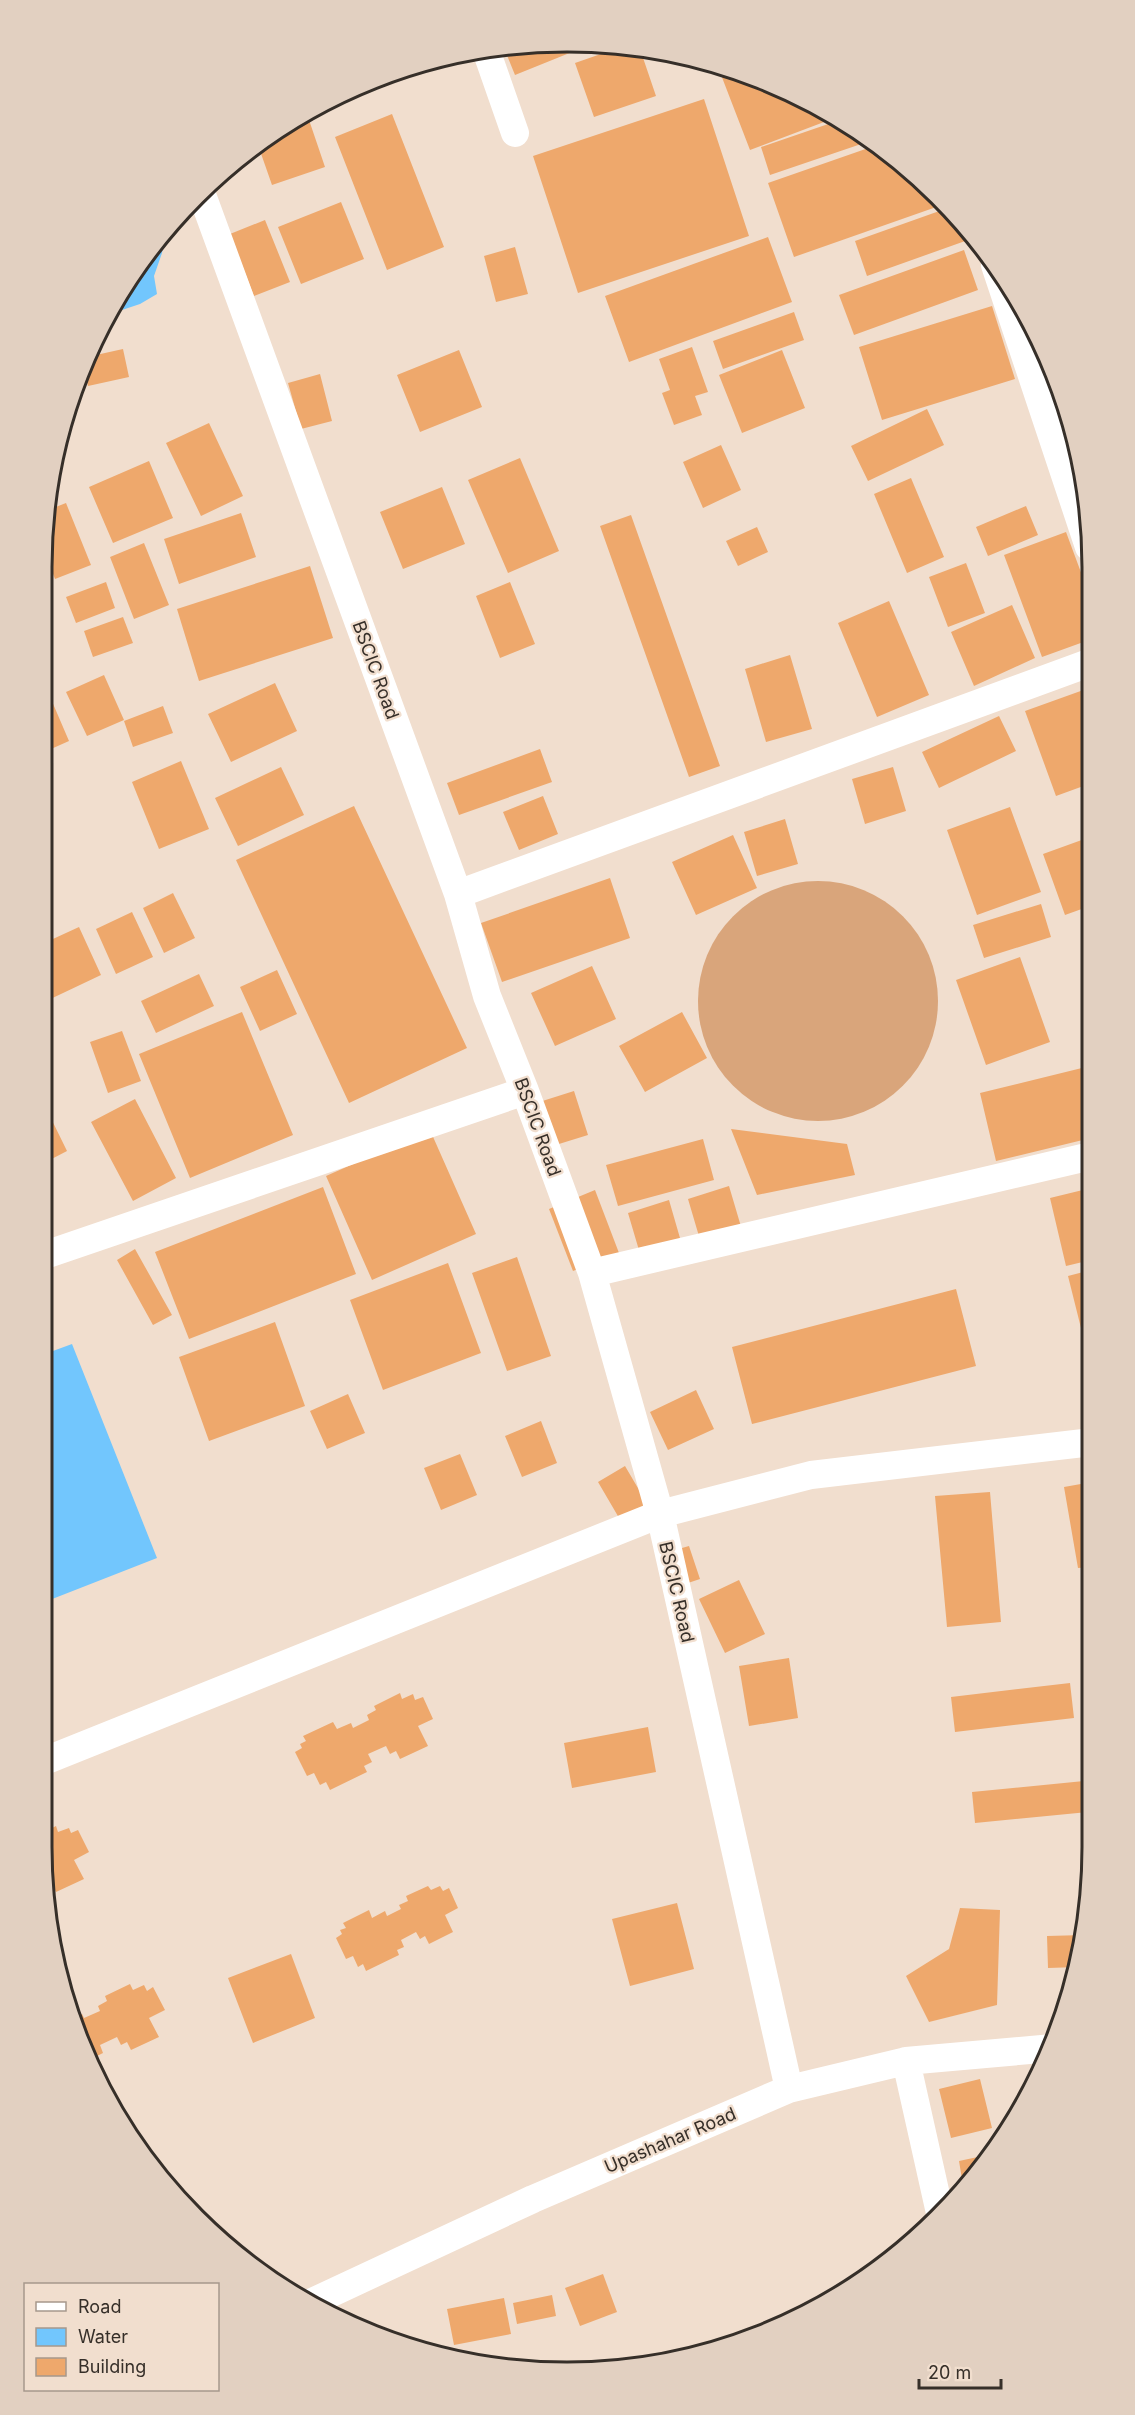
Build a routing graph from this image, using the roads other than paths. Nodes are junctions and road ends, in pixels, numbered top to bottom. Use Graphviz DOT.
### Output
graph roads {
  1 [pos="489,59"];
  2 [pos="514,133"];
  3 [pos="205,202"];
  4 [pos="1023,328"];
  5 [pos="1040,365"];
  6 [pos="1079,509"];
  7 [pos="1082,666"];
  8 [pos="458,894"];
  9 [pos="525,1091"];
  10 [pos="1082,1158"];
  11 [pos="52,1253"];
  12 [pos="592,1273"];
  13 [pos="1082,1443"];
  14 [pos="660,1514"];
  15 [pos="52,1758"];
  16 [pos="1041,2049"];
  17 [pos="906,2061"];
  18 [pos="789,2089"];
  19 [pos="938,2205"];
  20 [pos="319,2299"];
  1 -- 2 [label="street"];
  3 -- 8 [label="street, BSCIC Road"];
  4 -- 5 [label="street"];
  5 -- 6 [label="street"];
  7 -- 8 [label="street"];
  8 -- 9 [label="street, BSCIC Road"];
  9 -- 11 [label="street"];
  9 -- 12 [label="street, BSCIC Road"];
  10 -- 12 [label="street"];
  12 -- 14 [label="street, BSCIC Road"];
  13 -- 14 [label="street"];
  14 -- 15 [label="street"];
  14 -- 18 [label="street, BSCIC Road"];
  16 -- 17 [label="street, Upashahar Road"];
  17 -- 18 [label="street, Upashahar Road"];
  17 -- 19 [label="street"];
  18 -- 20 [label="street, Upashahar Road"];
}
